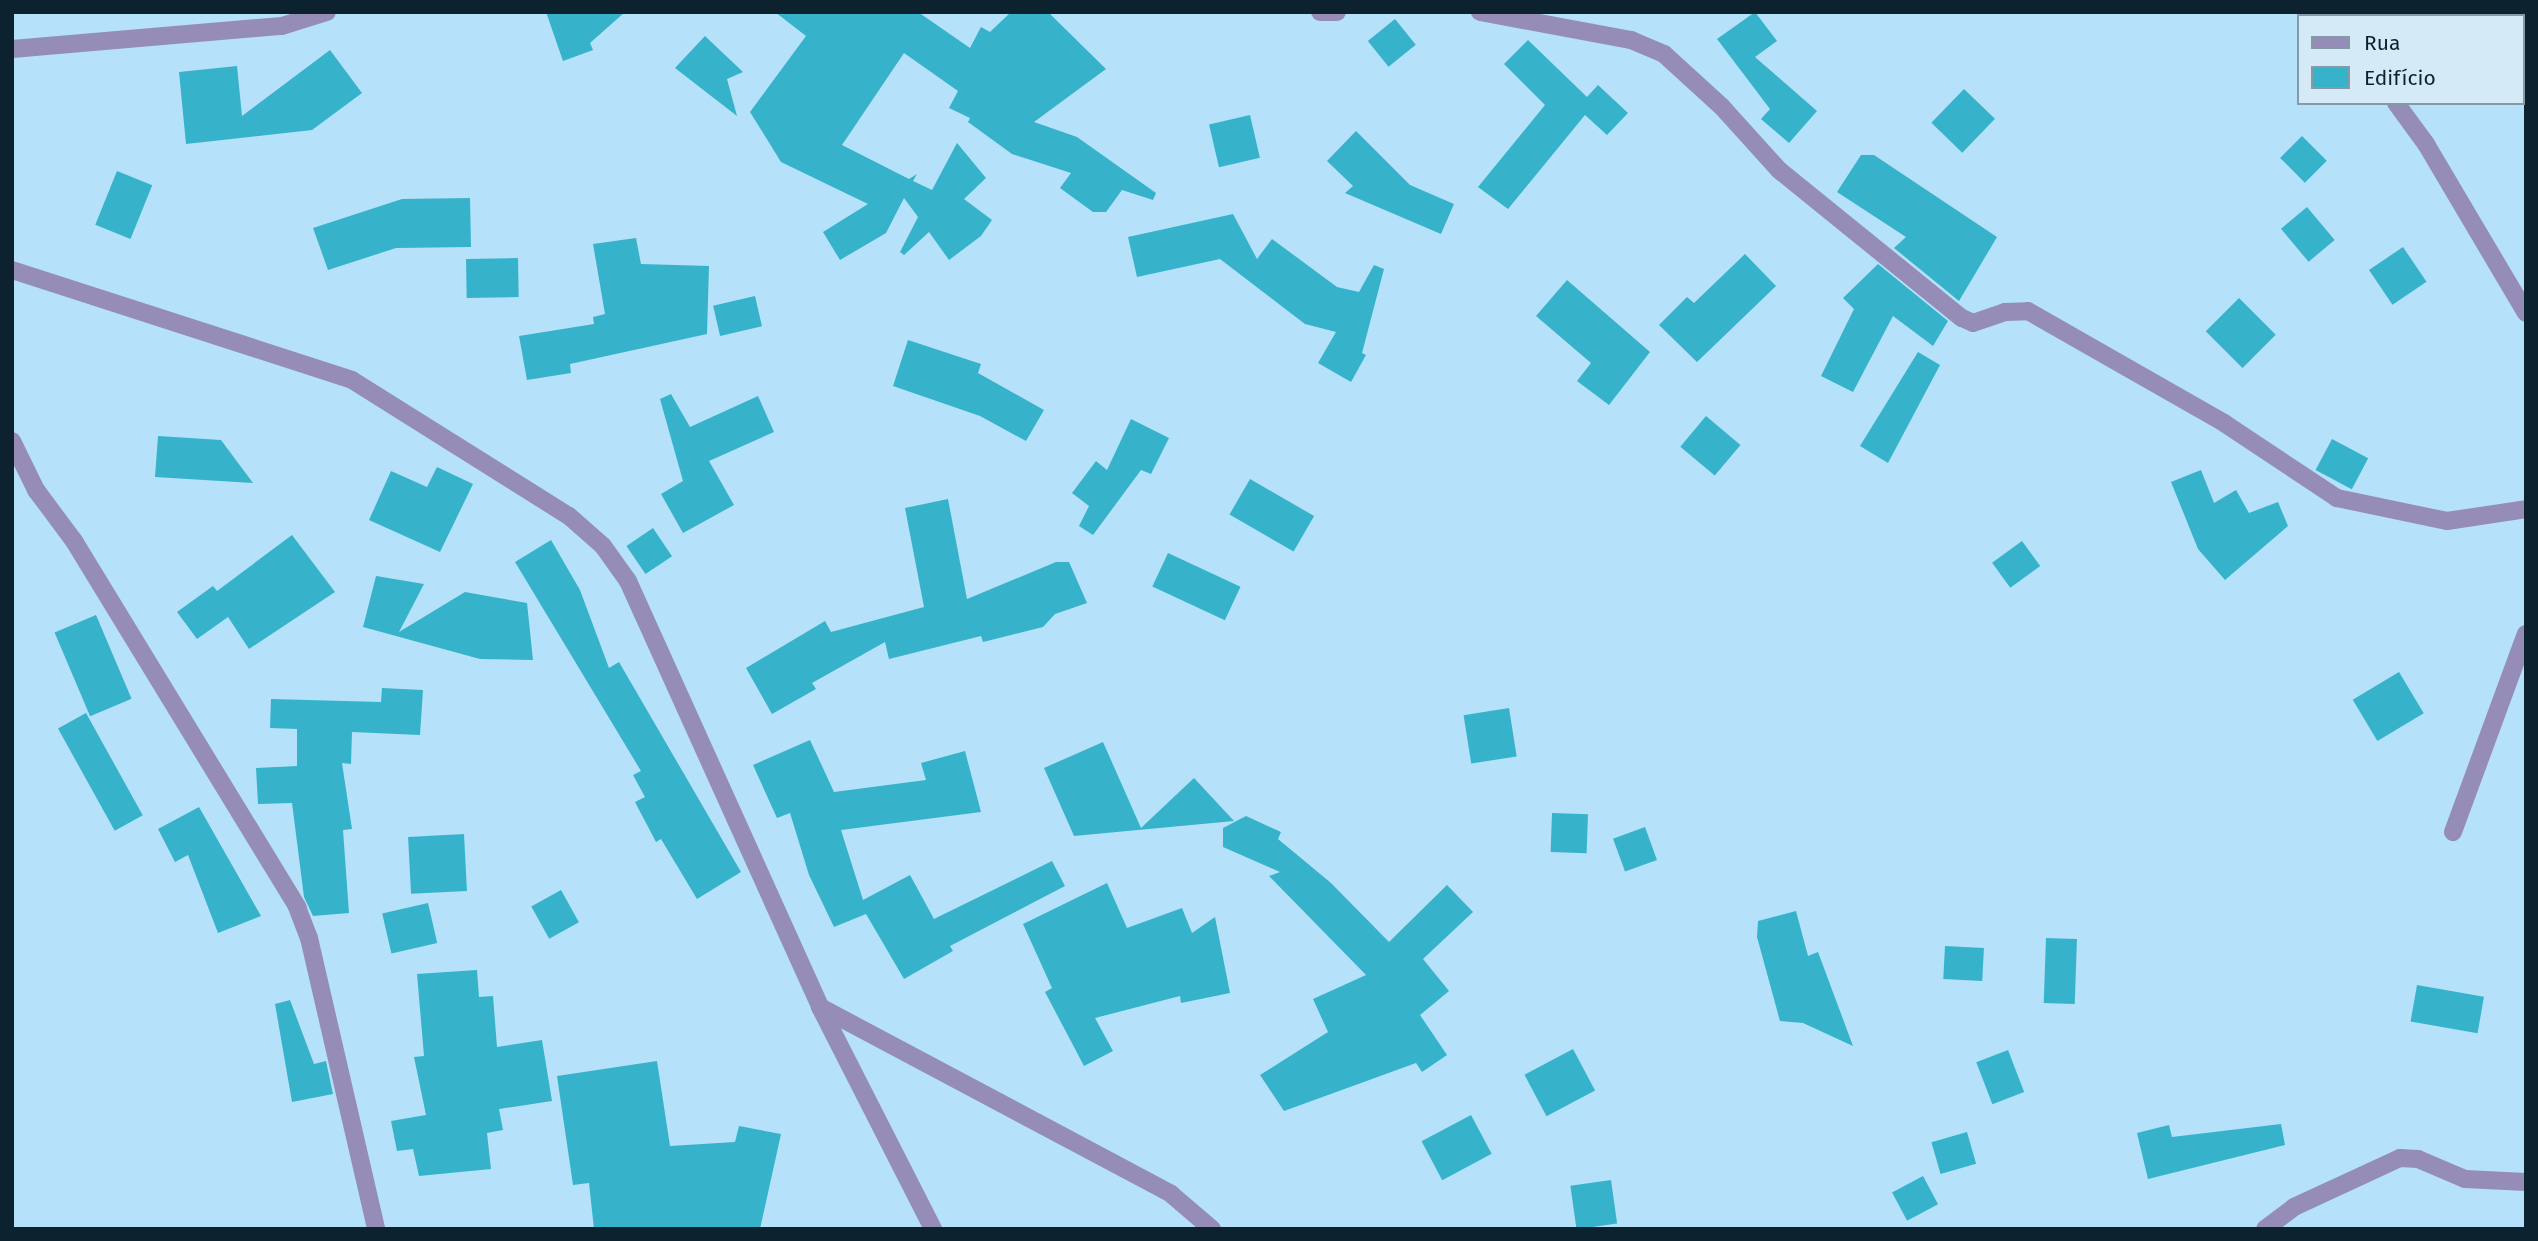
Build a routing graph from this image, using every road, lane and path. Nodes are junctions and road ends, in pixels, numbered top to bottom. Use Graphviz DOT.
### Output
graph roads {
  1 [pos="327,12"];
  2 [pos="1320,12"];
  3 [pos="1337,12"];
  4 [pos="1480,12"];
  5 [pos="12,49"];
  6 [pos="2397,105"];
  7 [pos="12,270"];
  8 [pos="2526,313"];
  9 [pos="12,440"];
  10 [pos="2526,509"];
  11 [pos="2526,634"];
  12 [pos="2453,832"];
  13 [pos="820,1007"];
  14 [pos="2526,1182"];
  15 [pos="378,1226"];
  16 [pos="933,1229"];
  17 [pos="1212,1229"];
  18 [pos="2265,1229"];
  1 -- 5 [label="street"];
  2 -- 3 [label="street"];
  4 -- 10 [label="street"];
  6 -- 8 [label="street"];
  7 -- 13 [label="street"];
  9 -- 15 [label="street"];
  11 -- 12 [label="street"];
  13 -- 16 [label="street"];
  13 -- 17 [label="street"];
  14 -- 18 [label="street"];
}
